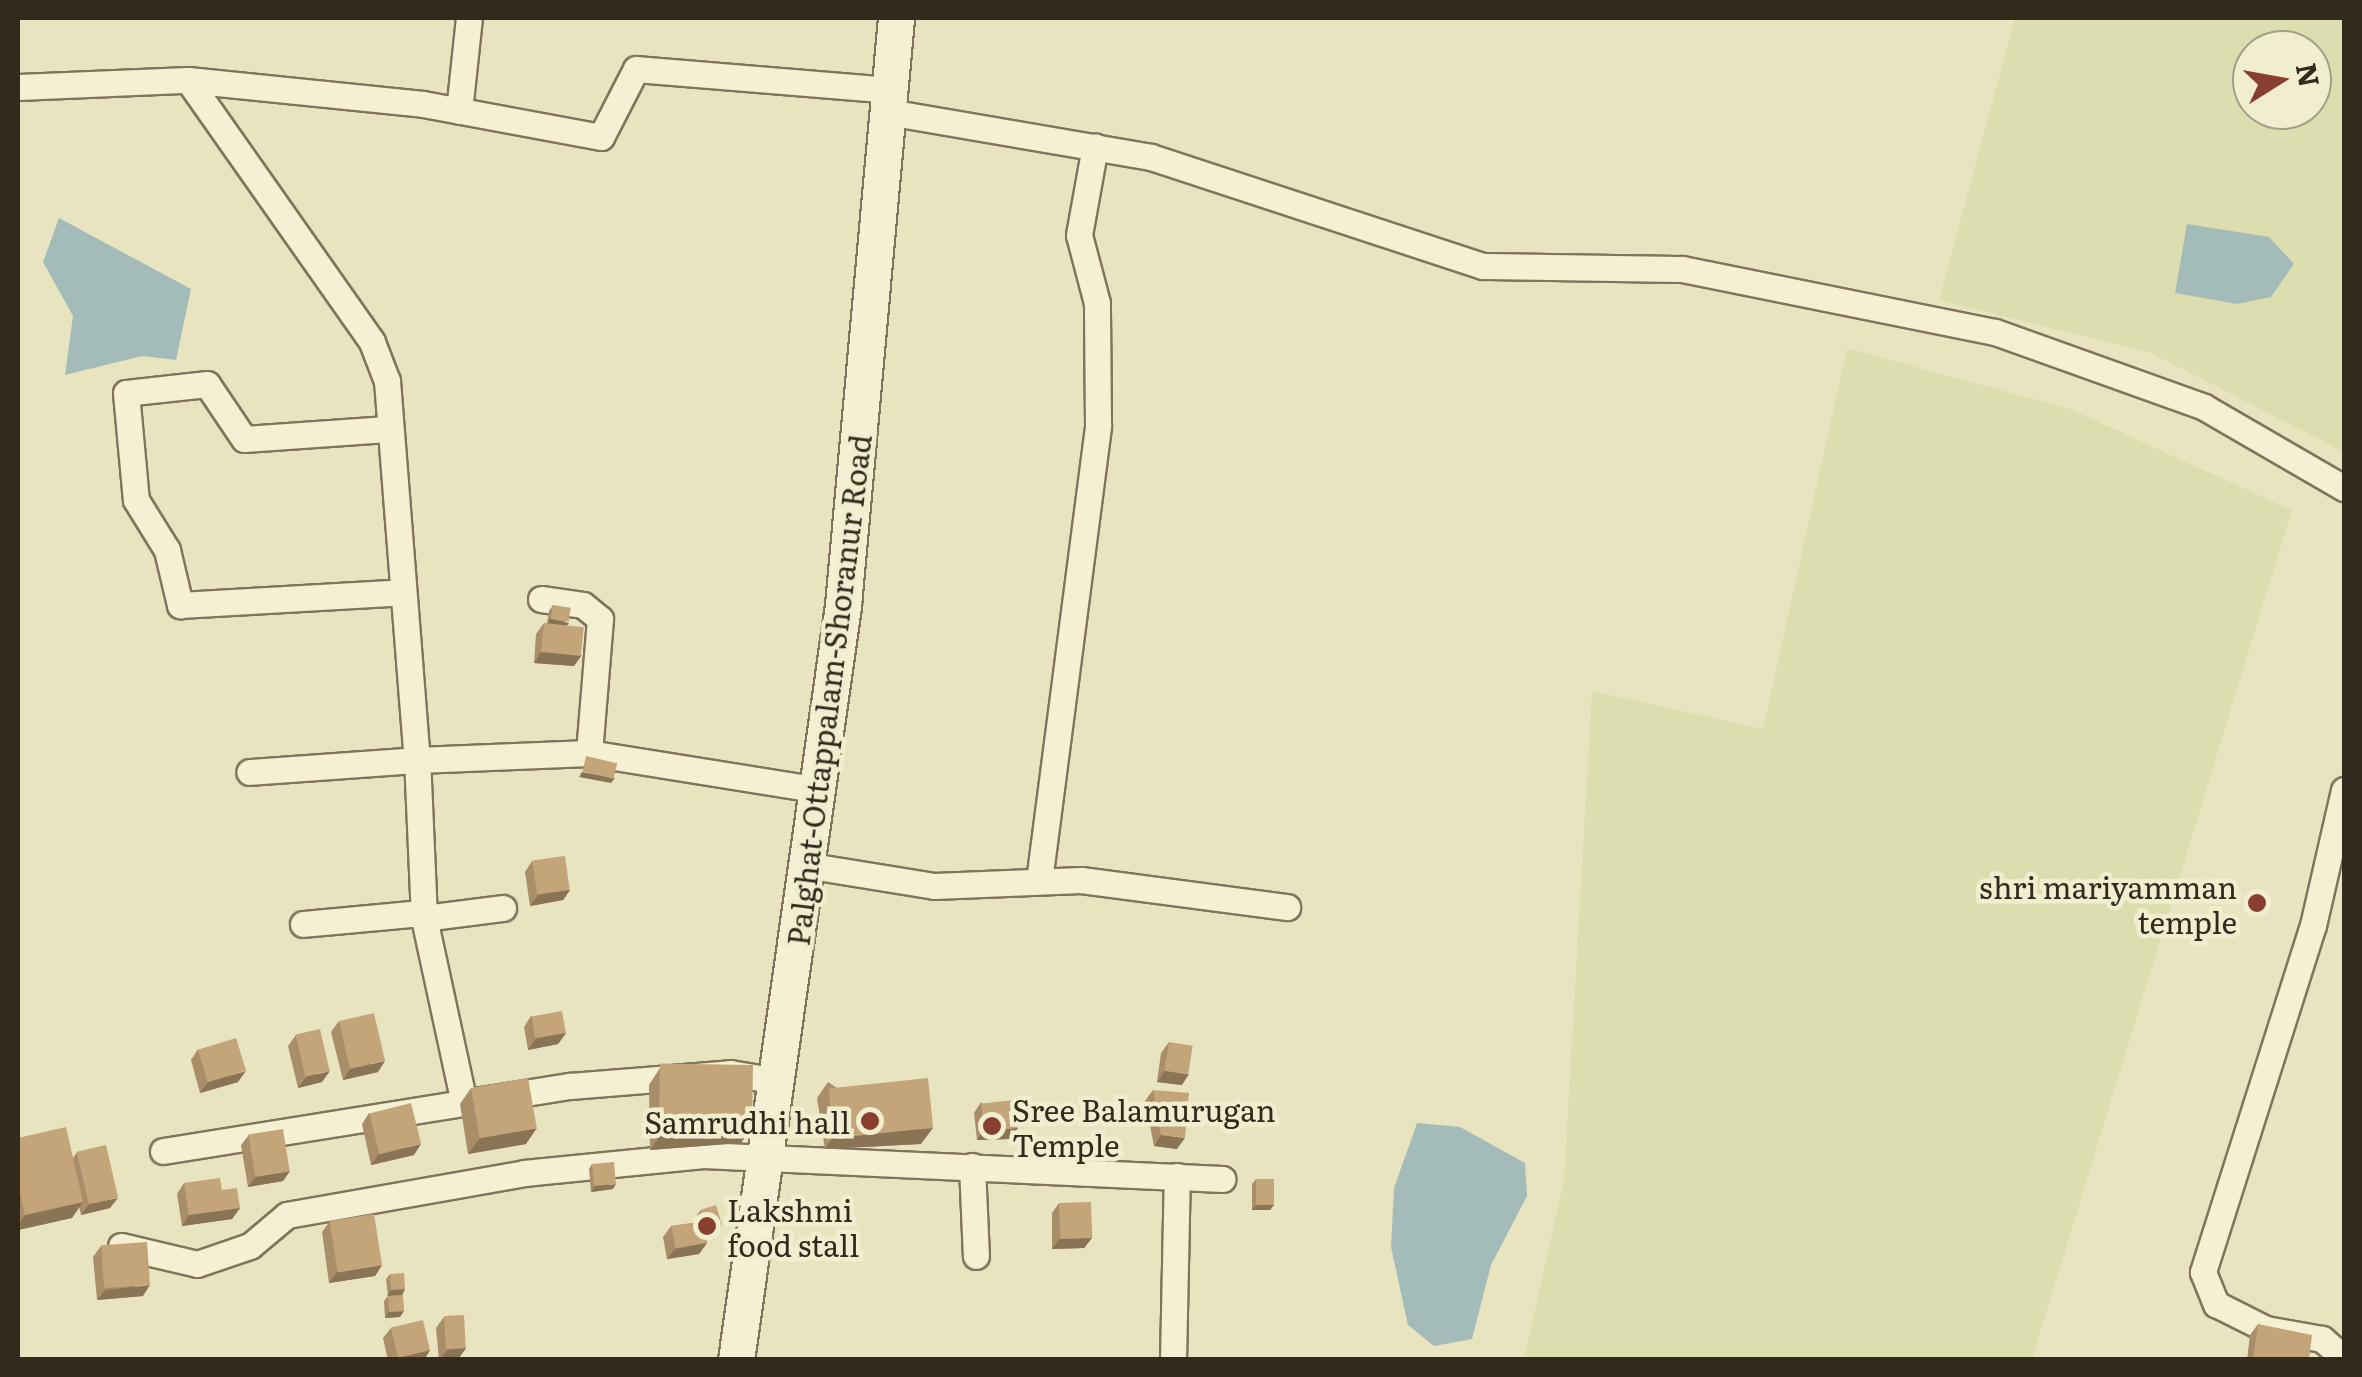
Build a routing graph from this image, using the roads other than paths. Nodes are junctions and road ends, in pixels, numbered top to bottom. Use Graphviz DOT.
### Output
graph roads {
  1 [pos="469,18"];
  2 [pos="896,18"];
  3 [pos="188,80"];
  4 [pos="18,87"];
  5 [pos="888,101"];
  6 [pos="459,111"];
  7 [pos="1095,146"];
  8 [pos="387,429"];
  9 [pos="2344,488"];
  10 [pos="403,592"];
  11 [pos="541,600"];
  12 [pos="588,752"];
  13 [pos="417,760"];
  14 [pos="249,772"];
  15 [pos="820,790"];
  16 [pos="2344,790"];
  17 [pos="811,866"];
  18 [pos="1039,881"];
  19 [pos="1287,907"];
  20 [pos="504,908"];
  21 [pos="423,915"];
  22 [pos="303,924"];
  23 [pos="778,1081"];
  24 [pos="463,1099"];
  25 [pos="163,1152"];
  26 [pos="767,1154"];
  27 [pos="972,1166"];
  28 [pos="1177,1176"];
  29 [pos="1222,1179"];
  30 [pos="121,1246"];
  31 [pos="976,1256"];
  32 [pos="2344,1358"];
  33 [pos="736,1360"];
  34 [pos="1173,1360"];
  1 -- 6 [label="street"];
  2 -- 5 [label="main road, Palghat-Ottappalam-Shoranur Road"];
  3 -- 4 [label="street"];
  3 -- 6 [label="street"];
  3 -- 8 [label="street"];
  5 -- 6 [label="street"];
  5 -- 7 [label="street"];
  5 -- 15 [label="main road, Palghat-Ottappalam-Shoranur Road"];
  7 -- 9 [label="street"];
  7 -- 18 [label="street"];
  8 -- 10 [label="street"];
  8 -- 10 [label="street"];
  10 -- 13 [label="street"];
  11 -- 12 [label="street"];
  12 -- 13 [label="street"];
  12 -- 15 [label="street"];
  13 -- 14 [label="street"];
  13 -- 21 [label="street"];
  15 -- 17 [label="main road, Palghat-Ottappalam-Shoranur Road"];
  16 -- 32 [label="street"];
  17 -- 18 [label="street"];
  17 -- 23 [label="main road, Palghat-Ottappalam-Shoranur Road"];
  18 -- 19 [label="street"];
  20 -- 21 [label="street"];
  21 -- 22 [label="street"];
  21 -- 24 [label="street"];
  23 -- 24 [label="street"];
  23 -- 26 [label="main road, Palghat-Ottappalam-Shoranur Road"];
  24 -- 25 [label="street"];
  26 -- 27 [label="street"];
  26 -- 30 [label="street"];
  26 -- 33 [label="main road, Palghat-Ottappalam-Shoranur Road"];
  27 -- 28 [label="street"];
  27 -- 31 [label="street"];
  28 -- 29 [label="street"];
  28 -- 34 [label="street"];
}
